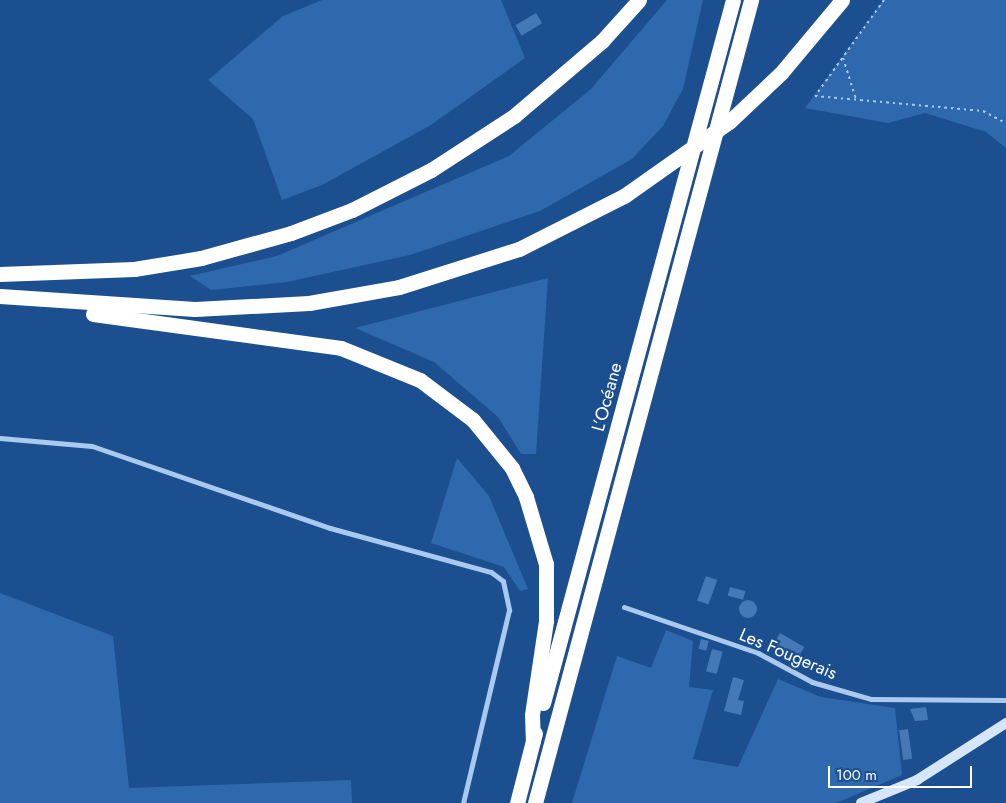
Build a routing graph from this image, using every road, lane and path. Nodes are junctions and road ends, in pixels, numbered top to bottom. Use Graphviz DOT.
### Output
graph roads {
  1 [pos="626,0"];
  2 [pos="639,0"];
  3 [pos="733,0"];
  4 [pos="842,0"];
  5 [pos="884,0"];
  6 [pos="751,3"];
  7 [pos="843,58"];
  8 [pos="553,84"];
  9 [pos="856,99"];
  10 [pos="1006,123"];
  11 [pos="0,274"];
  12 [pos="0,296"];
  13 [pos="0,303"];
  14 [pos="0,438"];
  15 [pos="624,606"];
  16 [pos="1006,700"];
  17 [pos="1006,723"];
  18 [pos="533,741"];
  19 [pos="462,803"];
  20 [pos="517,803"];
  21 [pos="535,803"];
  22 [pos="861,803"];
  1 -- 8 [label="highway"];
  2 -- 8 [label="highway"];
  3 -- 18 [label="highway, L’Océane"];
  4 -- 12 [label="highway"];
  5 -- 7 [label="path"];
  6 -- 21 [label="highway, L’Océane"];
  7 -- 9 [label="path"];
  7 -- 9 [label="path"];
  8 -- 11 [label="highway"];
  9 -- 10 [label="path"];
  13 -- 18 [label="highway"];
  14 -- 19 [label="street"];
  15 -- 16 [label="street, Les Fougerais"];
  17 -- 22 [label="street"];
  18 -- 20 [label="highway, L’Océane"];
}
